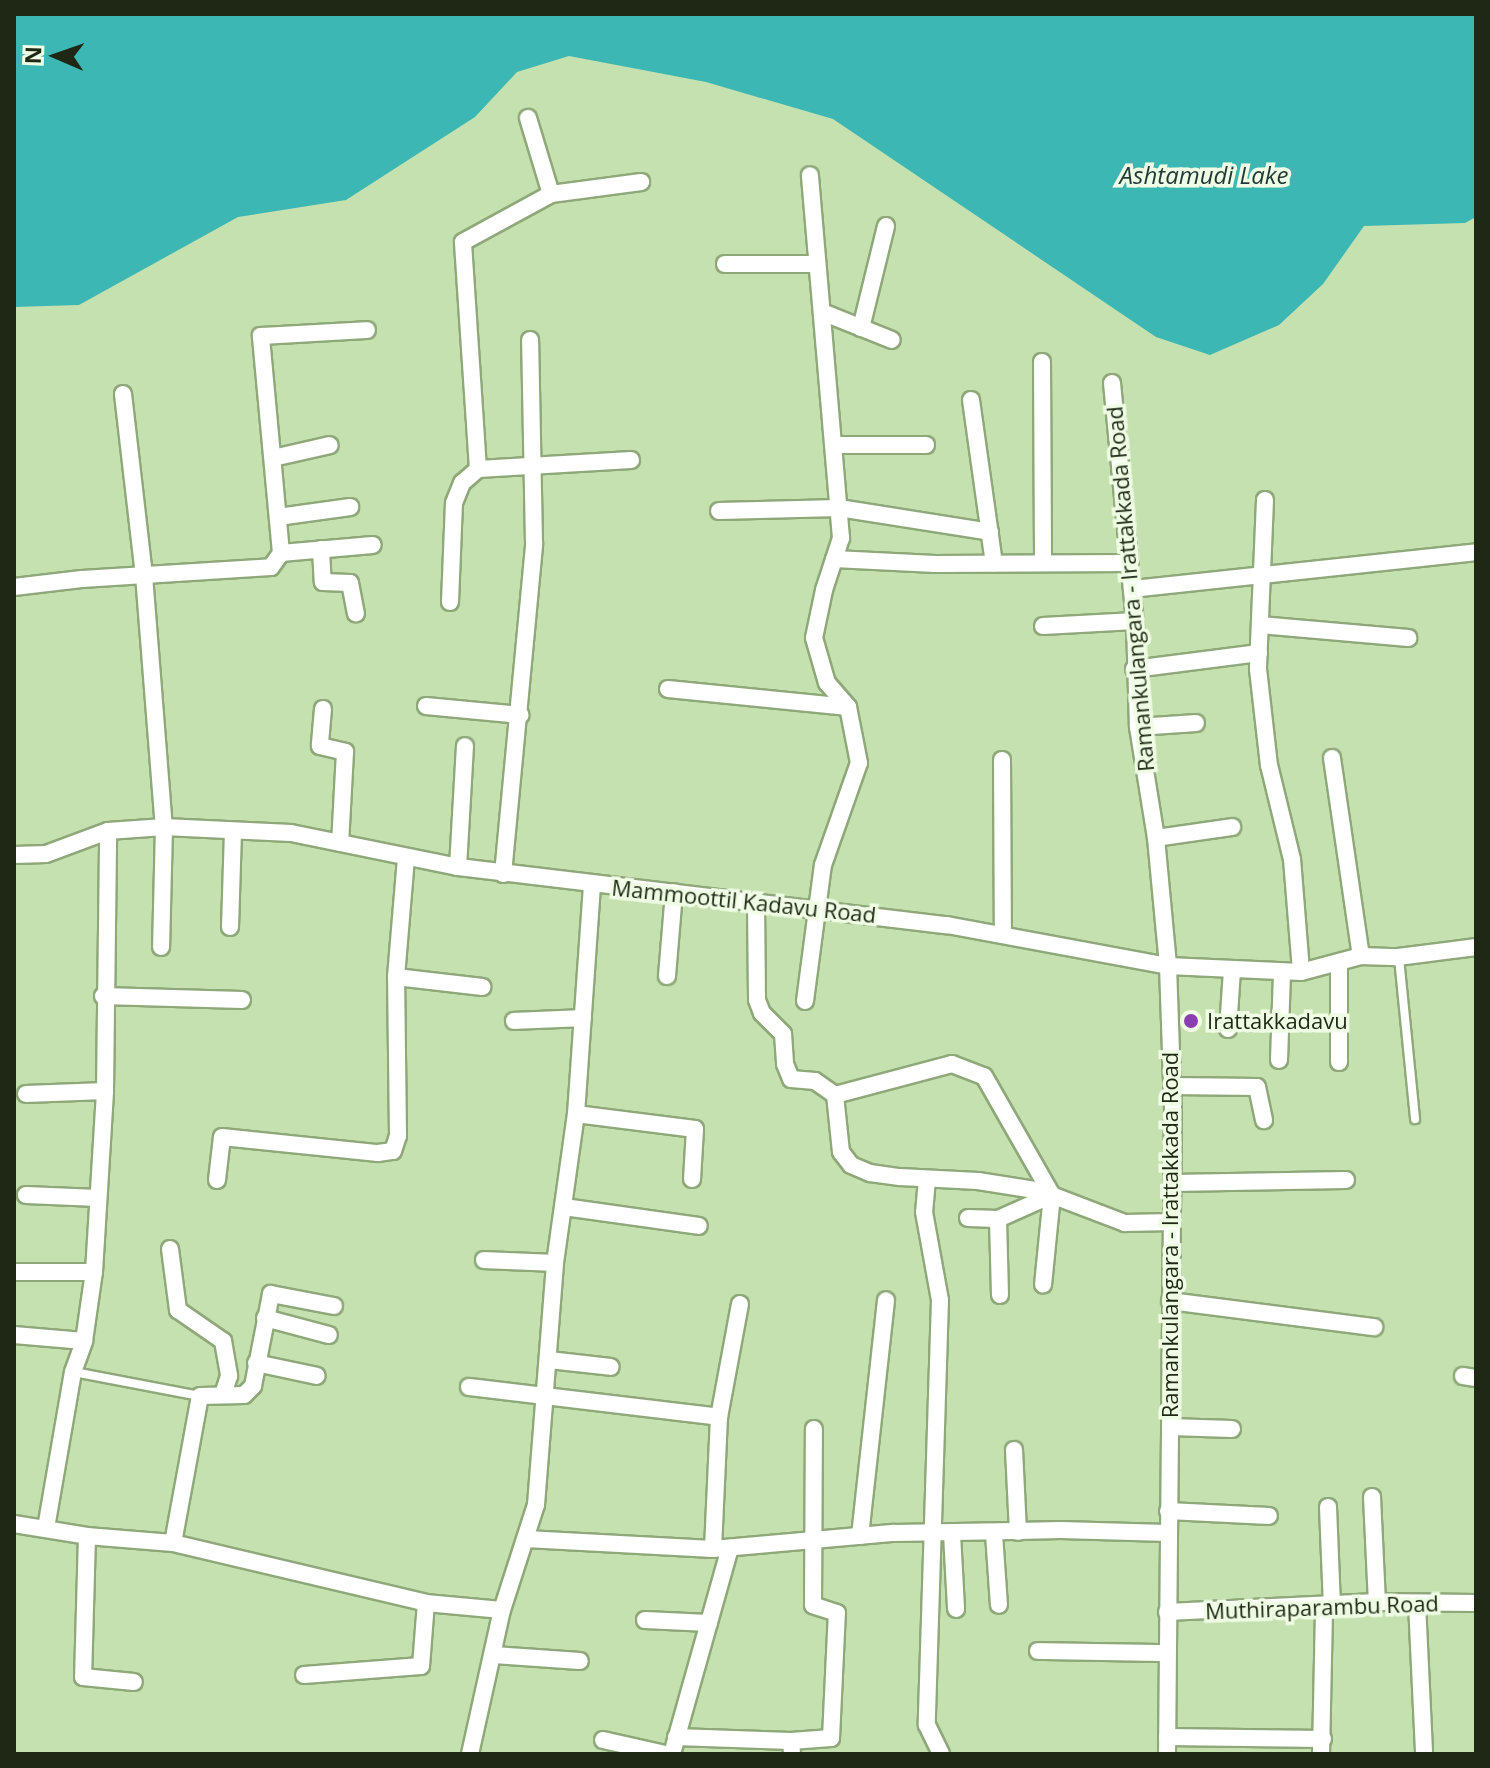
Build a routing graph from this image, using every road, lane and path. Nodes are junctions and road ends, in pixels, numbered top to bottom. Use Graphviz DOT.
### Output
graph roads {
  1 [pos="528,118"];
  2 [pos="810,175"];
  3 [pos="641,182"];
  4 [pos="551,194"];
  5 [pos="886,226"];
  6 [pos="725,264"];
  7 [pos="817,264"];
  8 [pos="822,312"];
  9 [pos="861,328"];
  10 [pos="367,330"];
  11 [pos="530,340"];
  12 [pos="892,340"];
  13 [pos="1042,362"];
  14 [pos="1112,383"];
  15 [pos="123,394"];
  16 [pos="971,400"];
  17 [pos="330,445"];
  18 [pos="833,445"];
  19 [pos="926,445"];
  20 [pos="273,458"];
  21 [pos="631,460"];
  22 [pos="535,464"];
  23 [pos="478,469"];
  24 [pos="1265,500"];
  25 [pos="350,507"];
  26 [pos="839,508"];
  27 [pos="719,511"];
  28 [pos="278,517"];
  29 [pos="990,532"];
  30 [pos="373,545"];
  31 [pos="321,549"];
  32 [pos="1476,552"];
  33 [pos="281,553"];
  34 [pos="834,559"];
  35 [pos="994,563"];
  36 [pos="1043,563"];
  37 [pos="1129,563"];
  38 [pos="1262,574"];
  39 [pos="144,575"];
  40 [pos="14,587"];
  41 [pos="1132,589"];
  42 [pos="450,602"];
  43 [pos="356,613"];
  44 [pos="1135,621"];
  45 [pos="1260,625"];
  46 [pos="1043,626"];
  47 [pos="1408,638"];
  48 [pos="1259,653"];
  49 [pos="1134,669"];
  50 [pos="668,689"];
  51 [pos="426,706"];
  52 [pos="848,707"];
  53 [pos="323,709"];
  54 [pos="521,715"];
  55 [pos="1196,723"];
  56 [pos="1138,727"];
  57 [pos="465,746"];
  58 [pos="1332,758"];
  59 [pos="1002,760"];
  60 [pos="164,827"];
  61 [pos="1232,827"];
  62 [pos="108,831"];
  63 [pos="233,831"];
  64 [pos="1156,838"];
  65 [pos="340,843"];
  66 [pos="14,855"];
  67 [pos="406,857"];
  68 [pos="458,867"];
  69 [pos="503,874"];
  70 [pos="592,884"];
  71 [pos="674,892"];
  72 [pos="756,903"];
  73 [pos="819,910"];
  74 [pos="230,927"];
  75 [pos="1003,934"];
  76 [pos="161,947"];
  77 [pos="1476,947"];
  78 [pos="1361,956"];
  79 [pos="1398,957"];
  80 [pos="1339,965"];
  81 [pos="1168,966"];
  82 [pos="1232,970"];
  83 [pos="1301,972"];
  84 [pos="1282,973"];
  85 [pos="667,976"];
  86 [pos="396,977"];
  87 [pos="482,987"];
  88 [pos="103,996"];
  89 [pos="242,1000"];
  90 [pos="805,1001"];
  91 [pos="583,1018"];
  92 [pos="514,1021"];
  93 [pos="1228,1029"];
  94 [pos="1279,1060"];
  95 [pos="1339,1062"];
  96 [pos="1172,1086"];
  97 [pos="105,1091"];
  98 [pos="26,1094"];
  99 [pos="835,1095"];
  100 [pos="576,1114"];
  101 [pos="1415,1119"];
  102 [pos="1264,1120"];
  103 [pos="692,1179"];
  104 [pos="927,1179"];
  105 [pos="217,1180"];
  106 [pos="1346,1180"];
  107 [pos="1172,1183"];
  108 [pos="26,1195"];
  109 [pos="1052,1195"];
  110 [pos="98,1198"];
  111 [pos="564,1207"];
  112 [pos="968,1218"];
  113 [pos="998,1219"];
  114 [pos="1172,1222"];
  115 [pos="699,1226"];
  116 [pos="170,1249"];
  117 [pos="484,1260"];
  118 [pos="555,1263"];
  119 [pos="14,1272"];
  120 [pos="94,1272"];
  121 [pos="1043,1285"];
  122 [pos="1000,1295"];
  123 [pos="886,1300"];
  124 [pos="1170,1301"];
  125 [pos="740,1304"];
  126 [pos="334,1306"];
  127 [pos="265,1318"];
  128 [pos="1374,1327"];
  129 [pos="14,1335"];
  130 [pos="329,1335"];
  131 [pos="84,1341"];
  132 [pos="549,1360"];
  133 [pos="256,1363"];
  134 [pos="611,1367"];
  135 [pos="73,1372"];
  136 [pos="317,1376"];
  137 [pos="469,1387"];
  138 [pos="223,1395"];
  139 [pos="200,1396"];
  140 [pos="546,1397"];
  141 [pos="719,1417"];
  142 [pos="1170,1427"];
  143 [pos="814,1429"];
  144 [pos="1232,1429"];
  145 [pos="1014,1450"];
  146 [pos="1372,1497"];
  147 [pos="1328,1507"];
  148 [pos="1168,1511"];
  149 [pos="1269,1516"];
  150 [pos="14,1524"];
  151 [pos="46,1528"];
  152 [pos="1018,1532"];
  153 [pos="1168,1533"];
  154 [pos="931,1534"];
  155 [pos="952,1534"];
  156 [pos="994,1534"];
  157 [pos="87,1536"];
  158 [pos="860,1536"];
  159 [pos="526,1539"];
  160 [pos="810,1541"];
  161 [pos="173,1543"];
  162 [pos="722,1549"];
  163 [pos="1377,1602"];
  164 [pos="426,1603"];
  165 [pos="1417,1603"];
  166 [pos="1476,1603"];
  167 [pos="999,1605"];
  168 [pos="1328,1606"];
  169 [pos="956,1609"];
  170 [pos="502,1610"];
  171 [pos="1167,1612"];
  172 [pos="645,1620"];
  173 [pos="709,1623"];
  174 [pos="1038,1651"];
  175 [pos="1167,1653"];
  176 [pos="494,1655"];
  177 [pos="580,1661"];
  178 [pos="304,1675"];
  179 [pos="134,1682"];
  180 [pos="676,1737"];
  181 [pos="603,1740"];
  182 [pos="1167,1746"];
  183 [pos="1322,1746"];
  184 [pos="792,1747"];
  185 [pos="470,1754"];
  186 [pos="665,1754"];
  187 [pos="672,1754"];
  188 [pos="941,1754"];
  189 [pos="1424,1754"];
  1 -- 4 [label="street"];
  2 -- 7 [label="street"];
  3 -- 4 [label="street"];
  4 -- 23 [label="street"];
  5 -- 9 [label="street"];
  6 -- 7 [label="street"];
  7 -- 8 [label="street"];
  8 -- 9 [label="street"];
  8 -- 18 [label="street"];
  9 -- 12 [label="street"];
  10 -- 20 [label="street"];
  11 -- 22 [label="street"];
  13 -- 36 [label="street"];
  14 -- 37 [label="street, Ramankulangara - Irattakkada Road"];
  15 -- 39 [label="street"];
  16 -- 29 [label="street"];
  17 -- 20 [label="street"];
  18 -- 19 [label="street"];
  18 -- 26 [label="street"];
  20 -- 28 [label="street"];
  21 -- 22 [label="street"];
  22 -- 23 [label="street"];
  22 -- 54 [label="street"];
  23 -- 42 [label="street"];
  24 -- 38 [label="street"];
  25 -- 28 [label="street"];
  26 -- 27 [label="street"];
  26 -- 29 [label="street"];
  26 -- 34 [label="street"];
  28 -- 33 [label="street"];
  29 -- 35 [label="street"];
  30 -- 31 [label="street"];
  31 -- 33 [label="street"];
  31 -- 43 [label="street"];
  32 -- 38 [label="street"];
  33 -- 39 [label="street"];
  34 -- 35 [label="street"];
  34 -- 52 [label="street"];
  35 -- 36 [label="street"];
  36 -- 37 [label="street"];
  37 -- 41 [label="street, Ramankulangara - Irattakkada Road"];
  38 -- 41 [label="street"];
  38 -- 45 [label="street"];
  39 -- 40 [label="street"];
  39 -- 60 [label="street"];
  41 -- 44 [label="street, Ramankulangara - Irattakkada Road"];
  44 -- 46 [label="street"];
  44 -- 49 [label="street, Ramankulangara - Irattakkada Road"];
  45 -- 47 [label="street"];
  45 -- 48 [label="street"];
  48 -- 49 [label="street"];
  48 -- 83 [label="street"];
  49 -- 56 [label="street, Ramankulangara - Irattakkada Road"];
  50 -- 52 [label="street"];
  51 -- 54 [label="street"];
  52 -- 73 [label="street"];
  53 -- 65 [label="street"];
  54 -- 69 [label="street"];
  55 -- 56 [label="street"];
  56 -- 64 [label="street, Ramankulangara - Irattakkada Road"];
  57 -- 68 [label="street"];
  58 -- 78 [label="street"];
  59 -- 75 [label="street"];
  60 -- 62 [label="street, Mammoottil Kadavu Road"];
  60 -- 63 [label="street, Mammoottil Kadavu Road"];
  60 -- 76 [label="street"];
  61 -- 64 [label="street"];
  62 -- 66 [label="street, Mammoottil Kadavu Road"];
  62 -- 88 [label="street"];
  63 -- 65 [label="street, Mammoottil Kadavu Road"];
  63 -- 74 [label="street"];
  64 -- 81 [label="street, Ramankulangara - Irattakkada Road"];
  65 -- 67 [label="street, Mammoottil Kadavu Road"];
  67 -- 68 [label="street, Mammoottil Kadavu Road"];
  67 -- 86 [label="street"];
  68 -- 69 [label="street, Mammoottil Kadavu Road"];
  69 -- 70 [label="street, Mammoottil Kadavu Road"];
  70 -- 71 [label="street, Mammoottil Kadavu Road"];
  70 -- 91 [label="street"];
  71 -- 72 [label="street, Mammoottil Kadavu Road"];
  71 -- 85 [label="street"];
  72 -- 73 [label="street, Mammoottil Kadavu Road"];
  72 -- 99 [label="street"];
  73 -- 75 [label="street, Mammoottil Kadavu Road"];
  73 -- 90 [label="street"];
  75 -- 81 [label="street, Mammoottil Kadavu Road"];
  77 -- 79 [label="street, Mammoottil Kadavu Road"];
  78 -- 79 [label="street, Mammoottil Kadavu Road"];
  78 -- 80 [label="street, Mammoottil Kadavu Road"];
  79 -- 101 [label="lane"];
  80 -- 83 [label="street, Mammoottil Kadavu Road"];
  80 -- 95 [label="street"];
  81 -- 82 [label="street, Mammoottil Kadavu Road"];
  81 -- 96 [label="street, Ramankulangara - Irattakkada Road"];
  82 -- 84 [label="street, Mammoottil Kadavu Road"];
  82 -- 93 [label="street"];
  83 -- 84 [label="street, Mammoottil Kadavu Road"];
  84 -- 94 [label="street"];
  86 -- 87 [label="street"];
  86 -- 105 [label="street"];
  88 -- 89 [label="street"];
  88 -- 97 [label="street"];
  91 -- 92 [label="street"];
  91 -- 100 [label="street"];
  96 -- 102 [label="street"];
  96 -- 107 [label="street, Ramankulangara - Irattakkada Road"];
  97 -- 98 [label="street"];
  97 -- 110 [label="street"];
  99 -- 104 [label="street"];
  99 -- 109 [label="street"];
  100 -- 103 [label="street"];
  100 -- 111 [label="street"];
  104 -- 109 [label="street"];
  104 -- 154 [label="street"];
  106 -- 107 [label="street"];
  107 -- 114 [label="street, Ramankulangara - Irattakkada Road"];
  108 -- 110 [label="street"];
  109 -- 113 [label="street"];
  109 -- 114 [label="street"];
  109 -- 121 [label="street"];
  110 -- 120 [label="street"];
  111 -- 115 [label="street"];
  111 -- 118 [label="street"];
  112 -- 113 [label="street"];
  113 -- 122 [label="street"];
  114 -- 124 [label="street, Ramankulangara - Irattakkada Road"];
  116 -- 138 [label="street"];
  117 -- 118 [label="street"];
  118 -- 132 [label="street"];
  119 -- 120 [label="street"];
  120 -- 131 [label="street"];
  123 -- 158 [label="street"];
  124 -- 128 [label="street"];
  124 -- 142 [label="street, Ramankulangara - Irattakkada Road"];
  125 -- 141 [label="street"];
  126 -- 127 [label="street"];
  127 -- 130 [label="street"];
  127 -- 133 [label="street"];
  129 -- 131 [label="street"];
  131 -- 135 [label="street"];
  132 -- 134 [label="street"];
  132 -- 140 [label="street"];
  133 -- 136 [label="street"];
  133 -- 138 [label="street"];
  135 -- 139 [label="lane"];
  135 -- 151 [label="street"];
  137 -- 140 [label="street"];
  138 -- 139 [label="street"];
  139 -- 161 [label="street"];
  140 -- 141 [label="street"];
  140 -- 159 [label="street"];
  141 -- 162 [label="street"];
  142 -- 144 [label="street"];
  142 -- 148 [label="street, Ramankulangara - Irattakkada Road"];
  143 -- 160 [label="street"];
  145 -- 152 [label="street"];
  146 -- 163 [label="street"];
  147 -- 168 [label="street"];
  148 -- 149 [label="street"];
  148 -- 153 [label="street, Ramankulangara - Irattakkada Road"];
  150 -- 151 [label="street"];
  151 -- 157 [label="street"];
  152 -- 153 [label="street"];
  152 -- 156 [label="street"];
  153 -- 171 [label="street, Ramankulangara - Irattakkada Road"];
  154 -- 155 [label="street"];
  154 -- 158 [label="street"];
  154 -- 188 [label="street"];
  155 -- 156 [label="street"];
  155 -- 169 [label="street"];
  156 -- 167 [label="street"];
  157 -- 161 [label="street"];
  157 -- 179 [label="street"];
  158 -- 160 [label="street"];
  159 -- 162 [label="street"];
  159 -- 170 [label="street"];
  160 -- 162 [label="street"];
  160 -- 184 [label="street"];
  161 -- 164 [label="street"];
  162 -- 173 [label="street"];
  163 -- 165 [label="street, Muthiraparambu Road"];
  163 -- 168 [label="street, Muthiraparambu Road"];
  164 -- 170 [label="street"];
  164 -- 178 [label="street"];
  165 -- 166 [label="street, Muthiraparambu Road"];
  165 -- 189 [label="street"];
  168 -- 171 [label="street, Muthiraparambu Road"];
  168 -- 183 [label="street"];
  170 -- 176 [label="street"];
  171 -- 175 [label="street, Ramankulangara - Irattakkada Road"];
  172 -- 173 [label="street"];
  173 -- 180 [label="street"];
  174 -- 175 [label="street"];
  175 -- 182 [label="street, Ramankulangara - Irattakkada Road"];
  176 -- 177 [label="street"];
  176 -- 185 [label="street"];
  180 -- 184 [label="street"];
  180 -- 187 [label="street"];
  181 -- 186 [label="street"];
  182 -- 183 [label="street"];
}
